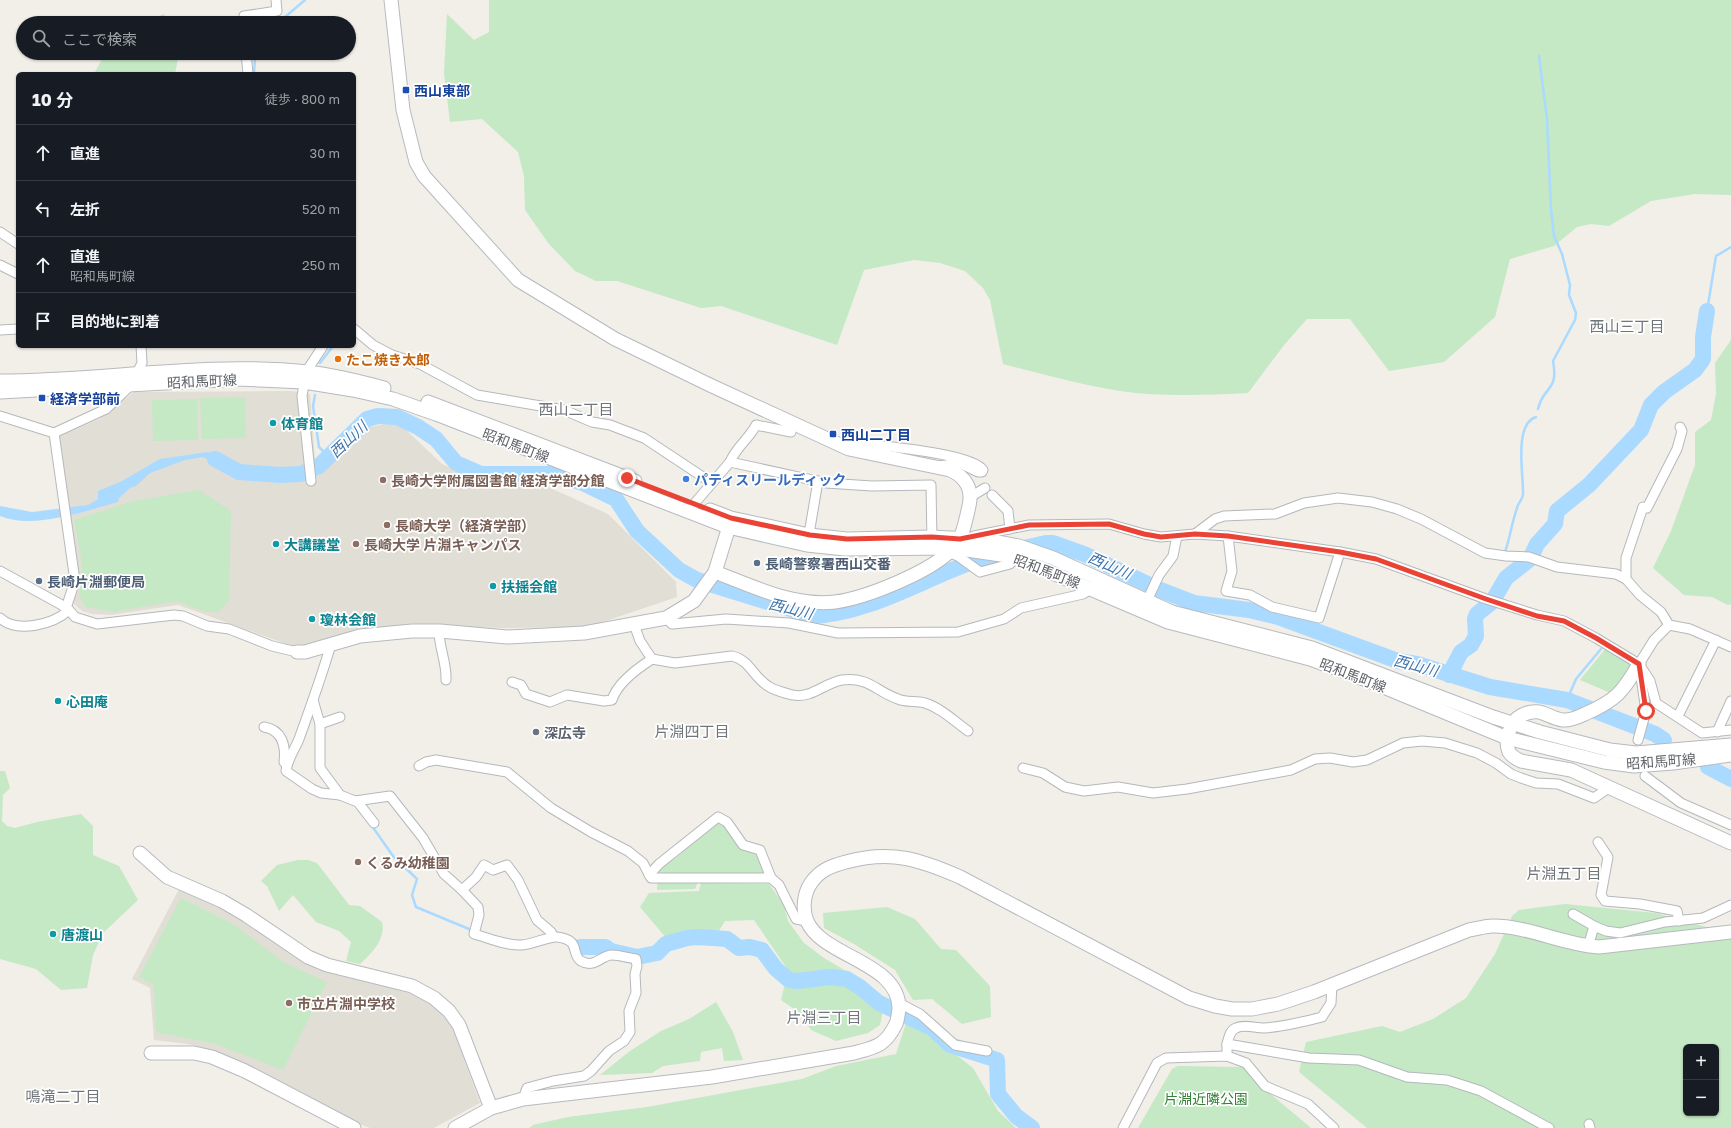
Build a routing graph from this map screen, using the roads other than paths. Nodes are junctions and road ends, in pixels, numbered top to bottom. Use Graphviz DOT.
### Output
graph roads {
  1 [pos="276,0"];
  2 [pos="392,0"];
  3 [pos="244,16"];
  4 [pos="247,60"];
  5 [pos="248,72"];
  6 [pos="1,234"];
  7 [pos="16,243"];
  8 [pos="0,265"];
  9 [pos="16,273"];
  10 [pos="16,328"];
  11 [pos="0,330"];
  12 [pos="356,331"];
  13 [pos="141,348"];
  14 [pos="322,348"];
  15 [pos="305,377"];
  16 [pos="135,380"];
  17 [pos="0,381"];
  18 [pos="0,392"];
  19 [pos="0,416"];
  20 [pos="1680,427"];
  21 [pos="791,432"];
  22 [pos="54,433"];
  23 [pos="839,445"];
  24 [pos="730,462"];
  25 [pos="934,466"];
  26 [pos="311,481"];
  27 [pos="818,481"];
  28 [pos="712,483"];
  29 [pos="985,488"];
  30 [pos="992,495"];
  31 [pos="972,496"];
  32 [pos="692,508"];
  33 [pos="730,522"];
  34 [pos="1010,528"];
  35 [pos="1195,534"];
  36 [pos="1177,536"];
  37 [pos="1228,536"];
  38 [pos="808,540"];
  39 [pos="932,542"];
  40 [pos="956,549"];
  41 [pos="1340,552"];
  42 [pos="1033,557"];
  43 [pos="1015,558"];
  44 [pos="0,571"];
  45 [pos="715,572"];
  46 [pos="1626,579"];
  47 [pos="1095,584"];
  48 [pos="1146,602"];
  49 [pos="68,609"];
  50 [pos="0,618"];
  51 [pos="666,618"];
  52 [pos="634,624"];
  53 [pos="1669,625"];
  54 [pos="439,631"];
  55 [pos="1716,640"];
  56 [pos="331,644"];
  57 [pos="1731,647"];
  58 [pos="297,652"];
  59 [pos="652,659"];
  60 [pos="1639,664"];
  61 [pos="446,680"];
  62 [pos="512,682"];
  63 [pos="313,700"];
  64 [pos="1731,701"];
  65 [pos="340,716"];
  66 [pos="1678,716"];
  67 [pos="320,724"];
  68 [pos="1512,724"];
  69 [pos="264,727"];
  70 [pos="1731,730"];
  71 [pos="968,731"];
  72 [pos="1717,732"];
  73 [pos="1507,738"];
  74 [pos="1638,740"];
  75 [pos="1731,745"];
  76 [pos="1731,755"];
  77 [pos="287,765"];
  78 [pos="419,766"];
  79 [pos="1023,768"];
  80 [pos="1645,776"];
  81 [pos="1610,788"];
  82 [pos="340,795"];
  83 [pos="357,801"];
  84 [pos="374,823"];
  85 [pos="1731,825"];
  86 [pos="1598,842"];
  87 [pos="1731,843"];
  88 [pos="140,853"];
  89 [pos="649,875"];
  90 [pos="771,878"];
  91 [pos="462,890"];
  92 [pos="1731,905"];
  93 [pos="1573,914"];
  94 [pos="1679,920"];
  95 [pos="807,921"];
  96 [pos="1594,926"];
  97 [pos="1731,932"];
  98 [pos="553,936"];
  99 [pos="1588,947"];
  100 [pos="1332,985"];
  101 [pos="899,1003"];
  102 [pos="1227,1044"];
  103 [pos="987,1050"];
  104 [pos="151,1053"];
  105 [pos="1227,1056"];
  106 [pos="524,1099"];
  107 [pos="491,1108"];
  108 [pos="354,1128"];
  109 [pos="454,1128"];
  110 [pos="1123,1128"];
  111 [pos="1334,1128"];
  112 [pos="1549,1128"];
  1 -- 3 [label="street"];
  2 -- 23 [label="street"];
  4 -- 5 [label="street"];
  6 -- 7 [label="street"];
  8 -- 9 [label="street"];
  10 -- 11 [label="street"];
  12 -- 28 [label="street"];
  13 -- 16 [label="street"];
  14 -- 15 [label="street"];
  15 -- 16 [label="street, 昭和馬町線"];
  15 -- 26 [label="street"];
  15 -- 32 [label="street, 昭和馬町線"];
  16 -- 17 [label="street, 昭和馬町線"];
  16 -- 18 [label="street, 昭和馬町線"];
  16 -- 22 [label="street"];
  19 -- 22 [label="street"];
  20 -- 46 [label="street"];
  21 -- 24 [label="street"];
  22 -- 49 [label="street"];
  23 -- 25 [label="street"];
  23 -- 25 [label="street"];
  24 -- 27 [label="street"];
  24 -- 28 [label="street"];
  25 -- 31 [label="street"];
  27 -- 38 [label="street"];
  27 -- 39 [label="street"];
  28 -- 32 [label="street"];
  29 -- 31 [label="street"];
  30 -- 34 [label="street"];
  31 -- 40 [label="street"];
  32 -- 33 [label="street, 昭和馬町線"];
  33 -- 38 [label="street, 昭和馬町線"];
  33 -- 45 [label="street"];
  34 -- 36 [label="street"];
  34 -- 40 [label="street"];
  35 -- 36 [label="street"];
  35 -- 37 [label="street"];
  35 -- 46 [label="street"];
  36 -- 48 [label="street"];
  37 -- 41 [label="street"];
  37 -- 41 [label="street"];
  38 -- 39 [label="street, 昭和馬町線"];
  39 -- 40 [label="street, 昭和馬町線"];
  39 -- 40 [label="street"];
  40 -- 42 [label="street, 昭和馬町線"];
  40 -- 43 [label="street, 昭和馬町線"];
  40 -- 43 [label="street"];
  40 -- 45 [label="street"];
  41 -- 60 [label="street"];
  42 -- 43 [label="street, 昭和馬町線"];
  42 -- 47 [label="street, 昭和馬町線"];
  44 -- 49 [label="street"];
  45 -- 51 [label="street"];
  46 -- 53 [label="street"];
  47 -- 48 [label="street, 昭和馬町線"];
  47 -- 51 [label="street"];
  48 -- 68 [label="street, 昭和馬町線"];
  48 -- 73 [label="street, 昭和馬町線"];
  49 -- 50 [label="street"];
  49 -- 58 [label="street"];
  51 -- 52 [label="street"];
  52 -- 54 [label="street"];
  52 -- 59 [label="street"];
  53 -- 55 [label="street"];
  53 -- 60 [label="street"];
  54 -- 56 [label="street"];
  54 -- 61 [label="street"];
  55 -- 57 [label="street"];
  55 -- 66 [label="street"];
  56 -- 58 [label="street"];
  56 -- 63 [label="street"];
  59 -- 62 [label="street"];
  59 -- 71 [label="street"];
  60 -- 66 [label="street"];
  60 -- 68 [label="street"];
  60 -- 74 [label="street"];
  63 -- 67 [label="street"];
  63 -- 77 [label="street"];
  64 -- 72 [label="street"];
  65 -- 67 [label="street"];
  66 -- 72 [label="street"];
  67 -- 82 [label="street"];
  68 -- 73 [label="street"];
  68 -- 75 [label="street, 昭和馬町線"];
  69 -- 77 [label="street"];
  70 -- 72 [label="street"];
  73 -- 76 [label="street, 昭和馬町線"];
  73 -- 81 [label="street"];
  77 -- 82 [label="street"];
  78 -- 89 [label="street"];
  79 -- 81 [label="street"];
  80 -- 85 [label="street"];
  81 -- 87 [label="street"];
  82 -- 83 [label="street"];
  83 -- 84 [label="street"];
  83 -- 91 [label="street"];
  86 -- 94 [label="street"];
  88 -- 107 [label="street"];
  89 -- 90 [label="street"];
  89 -- 90 [label="street"];
  90 -- 95 [label="street"];
  91 -- 98 [label="street"];
  91 -- 98 [label="street"];
  92 -- 94 [label="street"];
  93 -- 96 [label="street"];
  94 -- 96 [label="street"];
  95 -- 100 [label="street"];
  95 -- 101 [label="street"];
  96 -- 99 [label="street"];
  97 -- 99 [label="street"];
  98 -- 106 [label="street"];
  99 -- 100 [label="street"];
  100 -- 102 [label="street"];
  101 -- 103 [label="street"];
  101 -- 106 [label="street"];
  102 -- 105 [label="street"];
  102 -- 112 [label="street"];
  104 -- 108 [label="street"];
  105 -- 110 [label="street"];
  105 -- 111 [label="street"];
  106 -- 107 [label="street"];
  107 -- 109 [label="street"];
}
